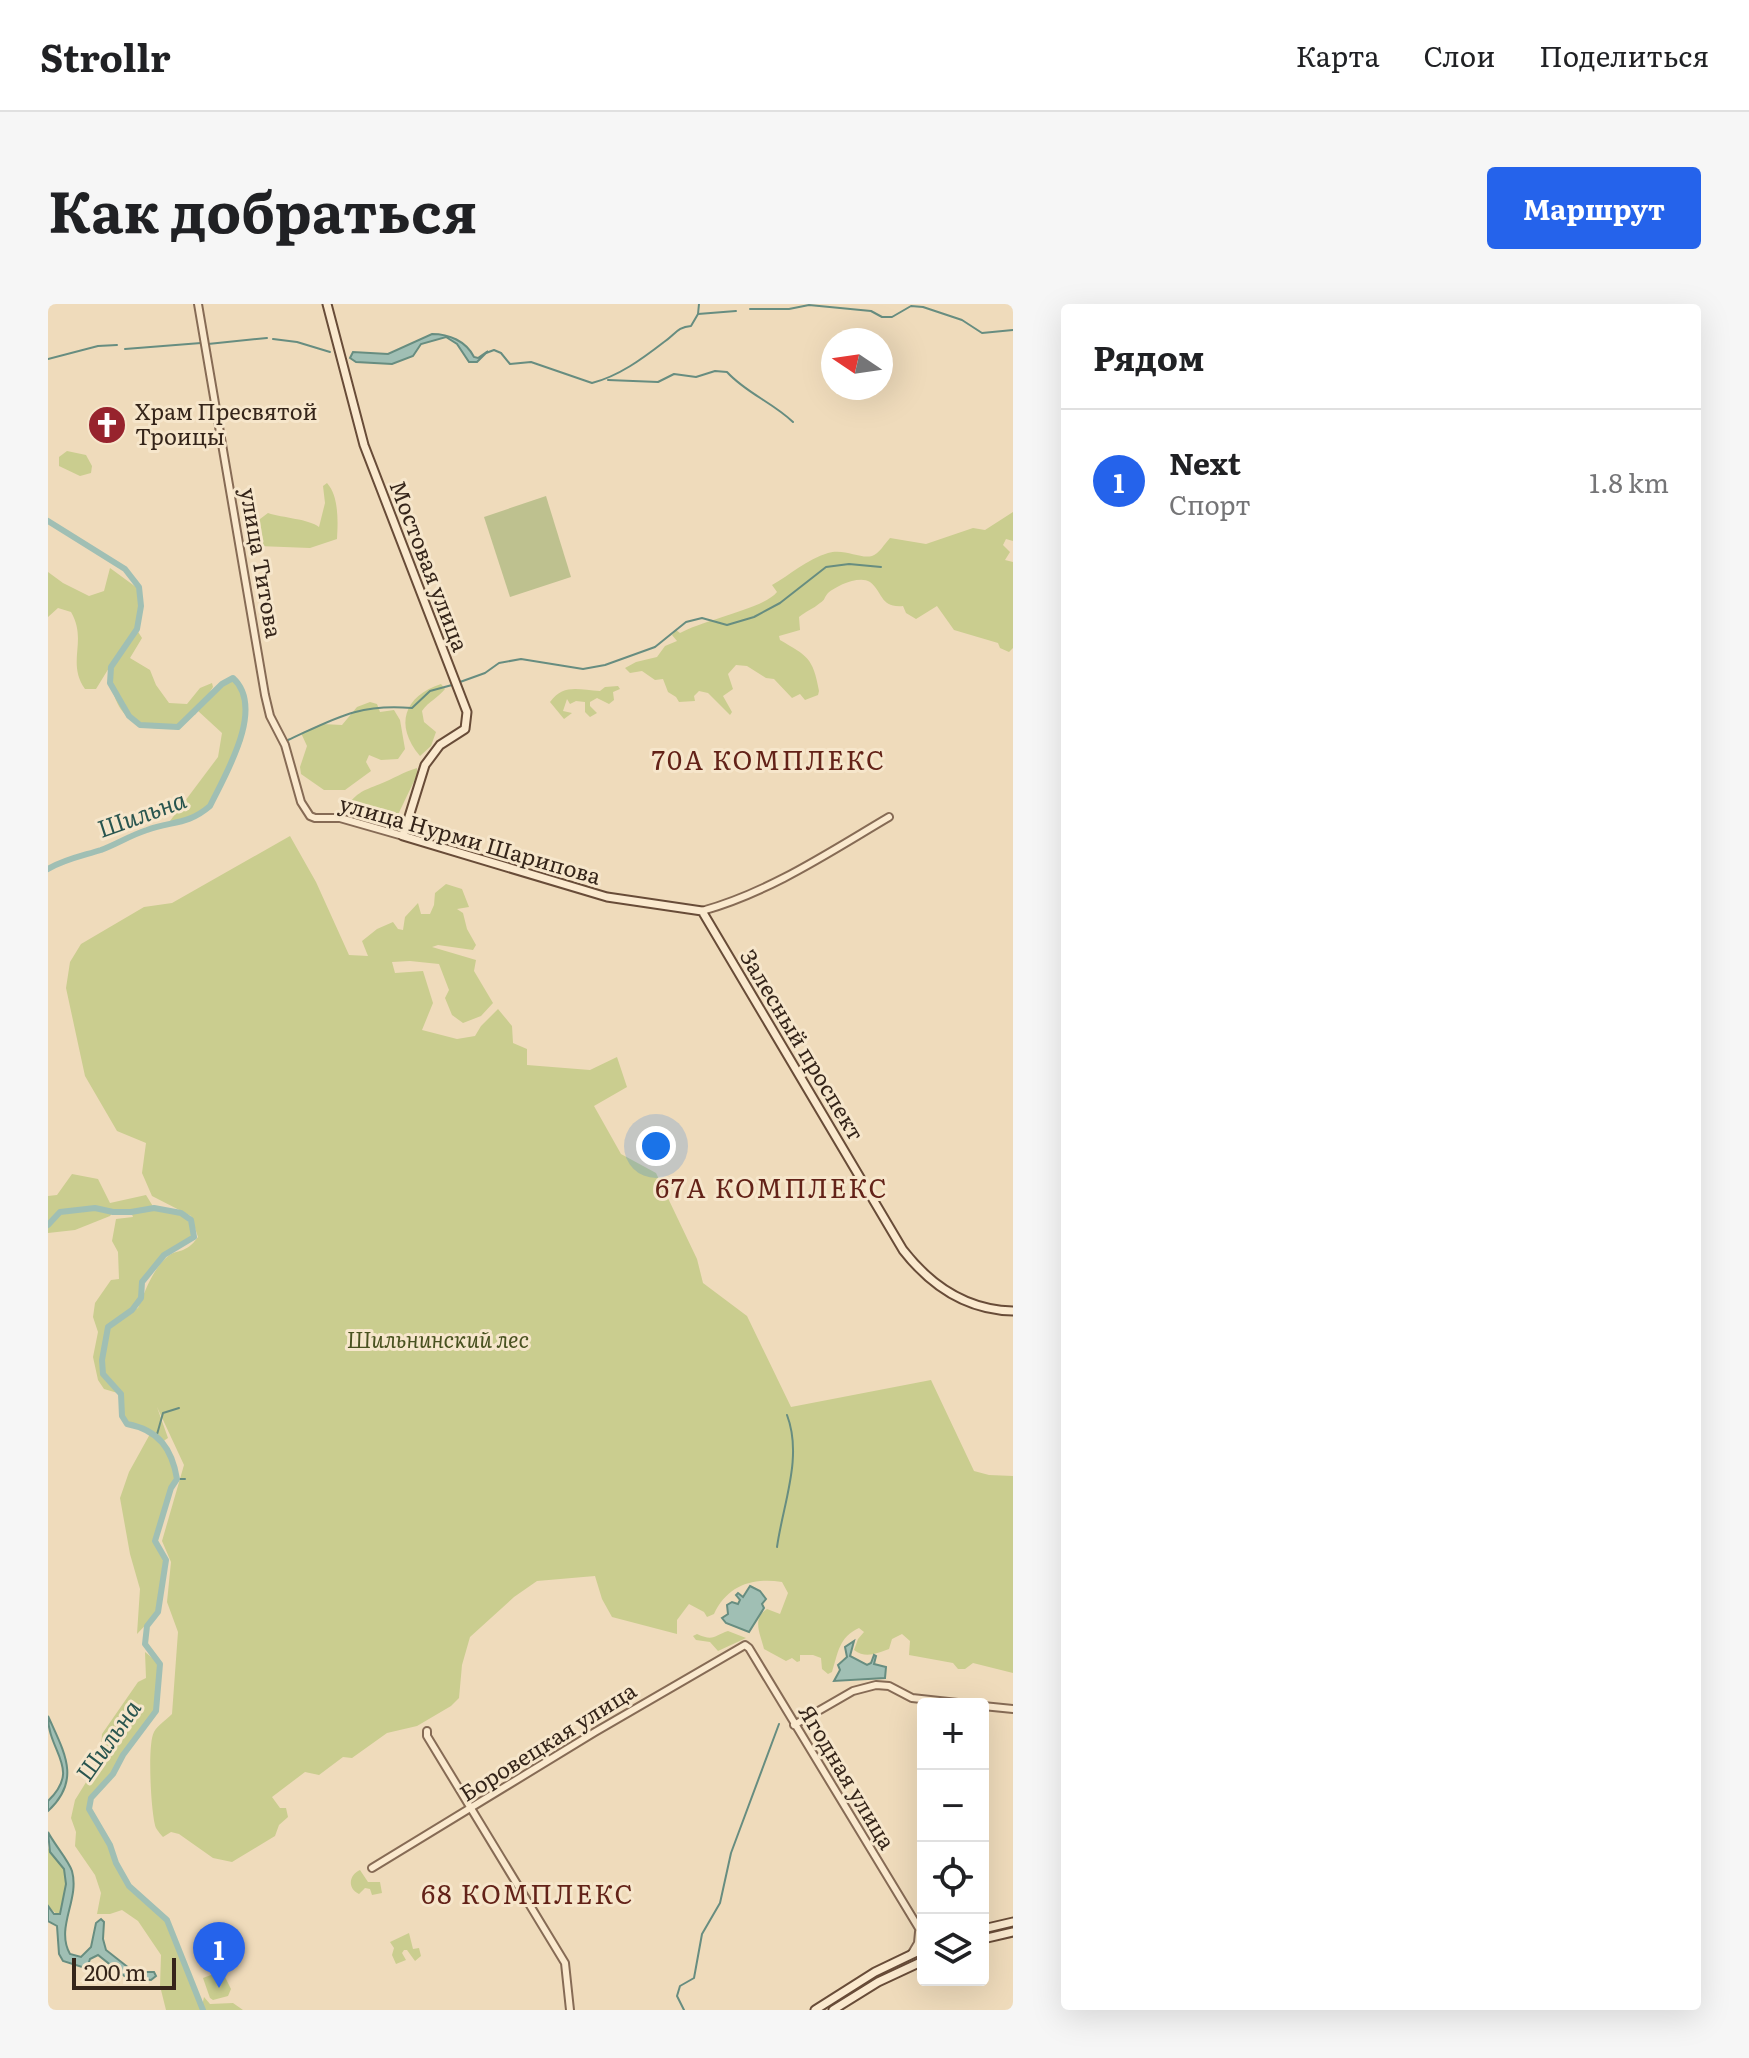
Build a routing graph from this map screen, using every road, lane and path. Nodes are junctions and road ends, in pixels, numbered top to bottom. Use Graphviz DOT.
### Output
graph roads {
  1 [pos="198,304"];
  2 [pos="327,304"];
  3 [pos="889,817"];
  4 [pos="315,818"];
  5 [pos="403,836"];
  6 [pos="702,911"];
  7 [pos="1013,1311"];
  8 [pos="742,1645"];
  9 [pos="917,1699"];
  10 [pos="989,1707"];
  11 [pos="1013,1709"];
  12 [pos="794,1725"];
  13 [pos="427,1731"];
  14 [pos="471,1810"];
  15 [pos="372,1868"];
  16 [pos="1013,1922"];
  17 [pos="917,1926"];
  18 [pos="989,1928"];
  19 [pos="1013,1932"];
  20 [pos="989,1938"];
  21 [pos="917,1945"];
  22 [pos="917,1951"];
  23 [pos="912,1953"];
  24 [pos="917,1964"];
  25 [pos="570,2010"];
  26 [pos="815,2010"];
  27 [pos="833,2010"];
  1 -- 4 [label="street, улица Титова"];
  2 -- 5 [label="main road, Мостовая улица"];
  3 -- 6 [label="street"];
  4 -- 5 [label="street, улица Нурми Шарипова"];
  5 -- 6 [label="main road, улица Нурми Шарипова"];
  6 -- 7 [label="main road, Залесный проспект"];
  8 -- 12 [label="street, Ягодная улица"];
  8 -- 14 [label="street, Боровецкая улица"];
  9 -- 12 [label="street"];
  10 -- 11 [label="street"];
  12 -- 17 [label="street, Ягодная улица"];
  13 -- 14 [label="street"];
  14 -- 15 [label="street, Боровецкая улица"];
  14 -- 25 [label="street"];
  16 -- 18 [label="main road"];
  19 -- 20 [label="main road"];
  21 -- 23 [label="street"];
  22 -- 23 [label="main road"];
  23 -- 26 [label="main road"];
  24 -- 27 [label="main road"];
}
